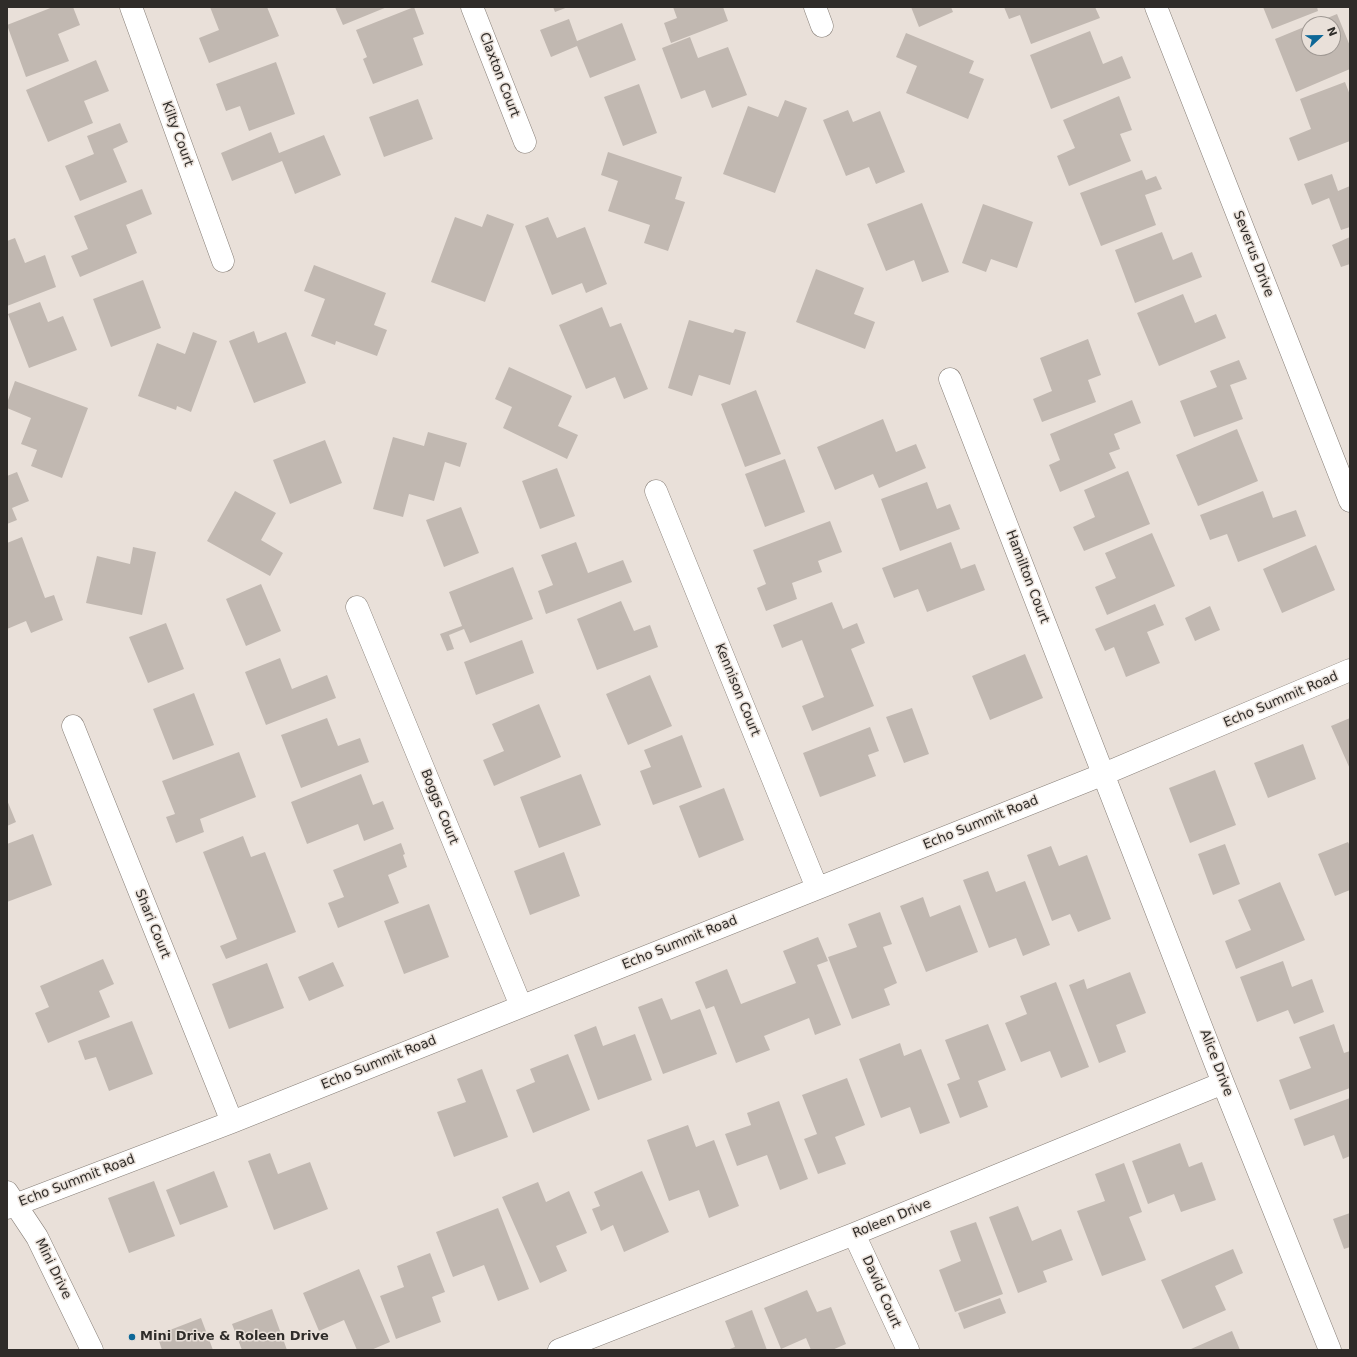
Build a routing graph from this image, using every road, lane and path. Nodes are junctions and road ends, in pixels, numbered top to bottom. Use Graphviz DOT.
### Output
graph roads {
  1 [pos="131,7"];
  2 [pos="472,7"];
  3 [pos="1156,7"];
  4 [pos="525,142"];
  5 [pos="223,261"];
  6 [pos="950,379"];
  7 [pos="656,491"];
  8 [pos="1350,501"];
  9 [pos="357,607"];
  10 [pos="1350,670"];
  11 [pos="73,726"];
  12 [pos="1104,774"];
  13 [pos="817,888"];
  14 [pos="521,1006"];
  15 [pos="1223,1083"];
  16 [pos="232,1122"];
  17 [pos="10,1202"];
  18 [pos="854,1234"];
  19 [pos="92,1350"];
  20 [pos="559,1350"];
  21 [pos="908,1350"];
  22 [pos="1330,1350"];
  1 -- 5 [label="street, Kilty Court"];
  2 -- 4 [label="street, Claxton Court"];
  3 -- 8 [label="street, Severus Drive"];
  6 -- 12 [label="street, Hamilton Court"];
  7 -- 13 [label="street, Kennison Court"];
  9 -- 14 [label="street, Boggs Court"];
  10 -- 12 [label="street, Echo Summit Road"];
  11 -- 16 [label="street, Shari Court"];
  12 -- 13 [label="street, Echo Summit Road"];
  12 -- 15 [label="street, Alice Drive"];
  13 -- 14 [label="street, Echo Summit Road"];
  14 -- 16 [label="street, Echo Summit Road"];
  15 -- 18 [label="street, Roleen Drive"];
  15 -- 22 [label="street, Alice Drive"];
  16 -- 17 [label="street, Echo Summit Road"];
  17 -- 19 [label="street, Mini Drive"];
  18 -- 20 [label="street, Roleen Drive"];
  18 -- 21 [label="street, David Court"];
}
